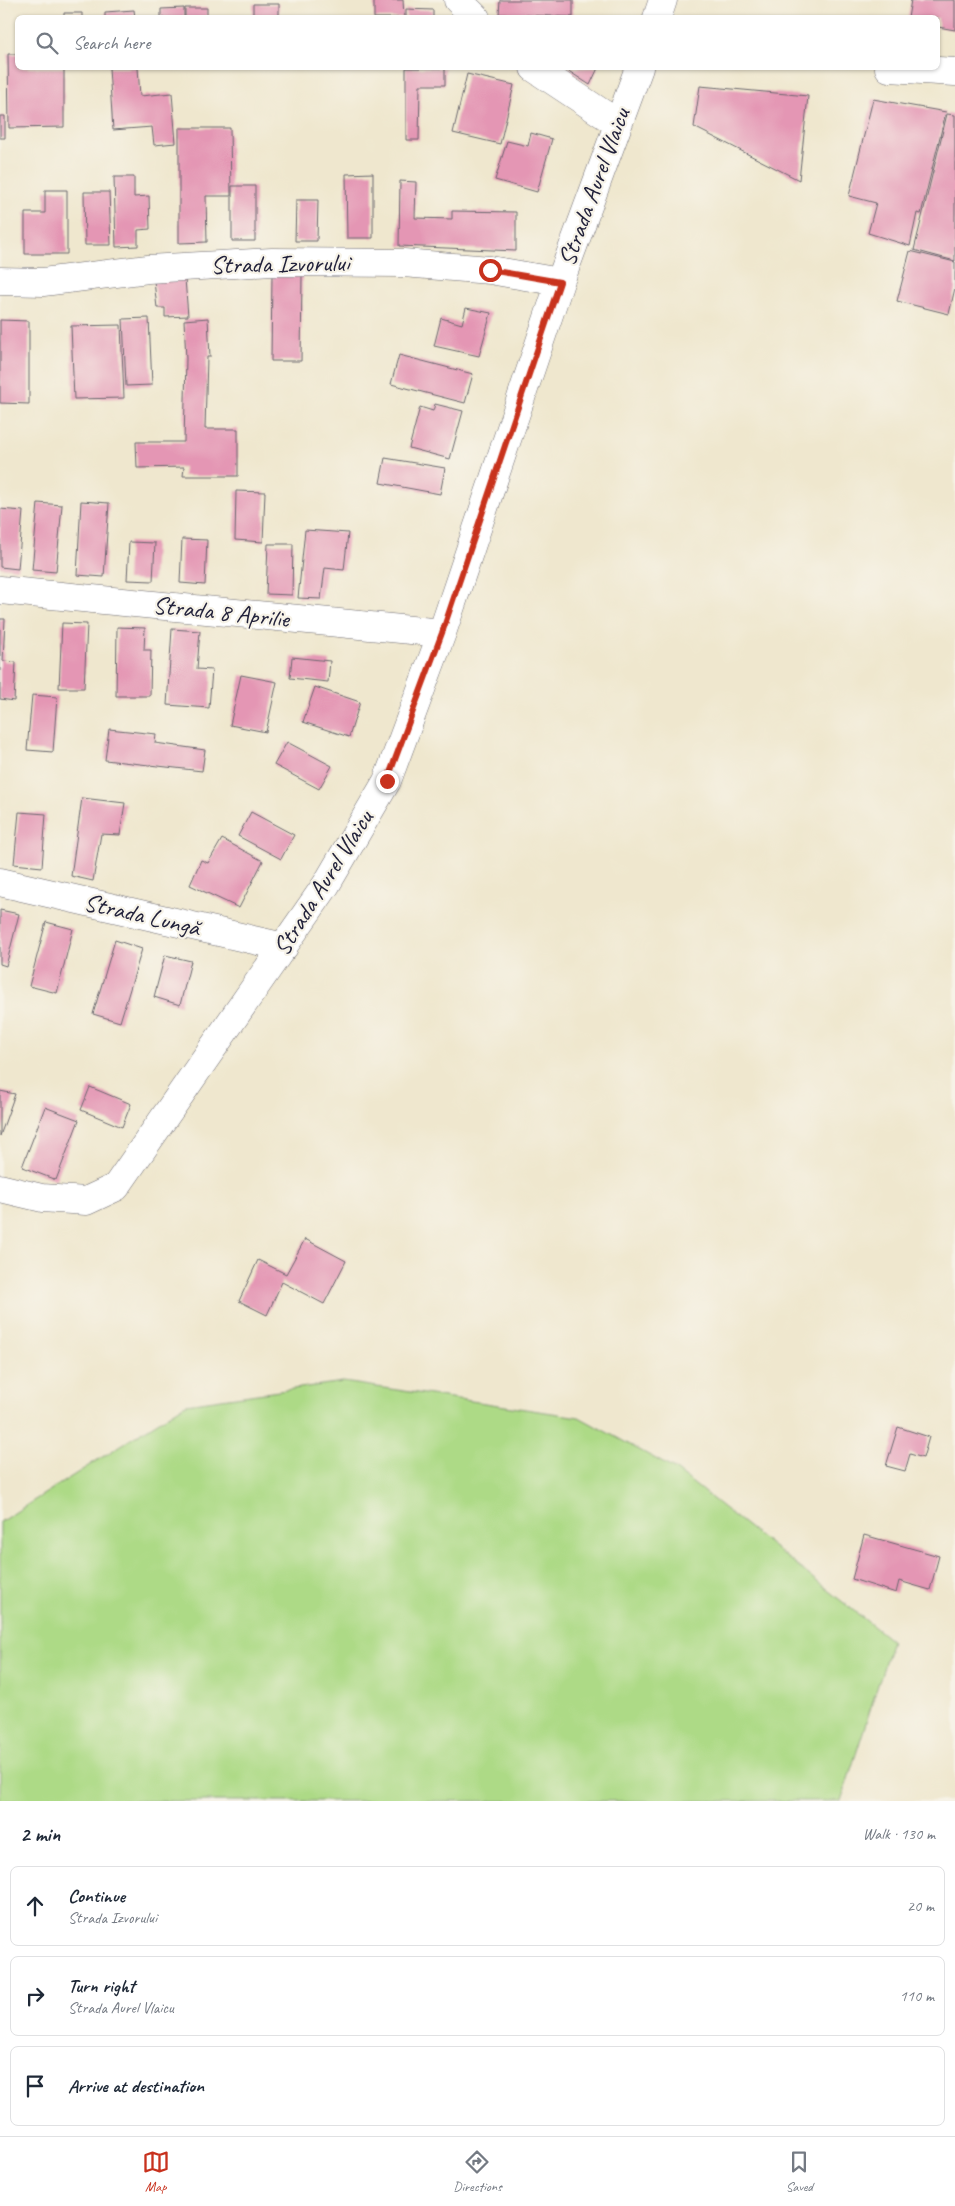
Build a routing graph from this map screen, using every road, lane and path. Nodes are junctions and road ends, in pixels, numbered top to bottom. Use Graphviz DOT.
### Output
graph roads {
  1 [pos="458,0"];
  2 [pos="663,0"];
  3 [pos="473,15"];
  4 [pos="658,15"];
  5 [pos="537,70"];
  6 [pos="638,70"];
  7 [pos="922,70"];
  8 [pos="955,72"];
  9 [pos="616,123"];
  10 [pos="0,281"];
  11 [pos="560,282"];
  12 [pos="0,590"];
  13 [pos="442,633"];
  14 [pos="0,882"];
  15 [pos="284,947"];
  16 [pos="0,1188"];
  1 -- 3 [label="street"];
  2 -- 4 [label="street"];
  5 -- 9 [label="street"];
  6 -- 9 [label="street, Strada Aurel Vlaicu"];
  7 -- 8 [label="street"];
  9 -- 11 [label="street, Strada Aurel Vlaicu"];
  10 -- 11 [label="street, Strada Izvorului"];
  11 -- 13 [label="street, Strada Aurel Vlaicu"];
  12 -- 13 [label="street, Strada 8 Aprilie"];
  13 -- 15 [label="street, Strada Aurel Vlaicu"];
  14 -- 15 [label="street, Strada Lungă"];
  15 -- 16 [label="street, Strada Aurel Vlaicu"];
}
